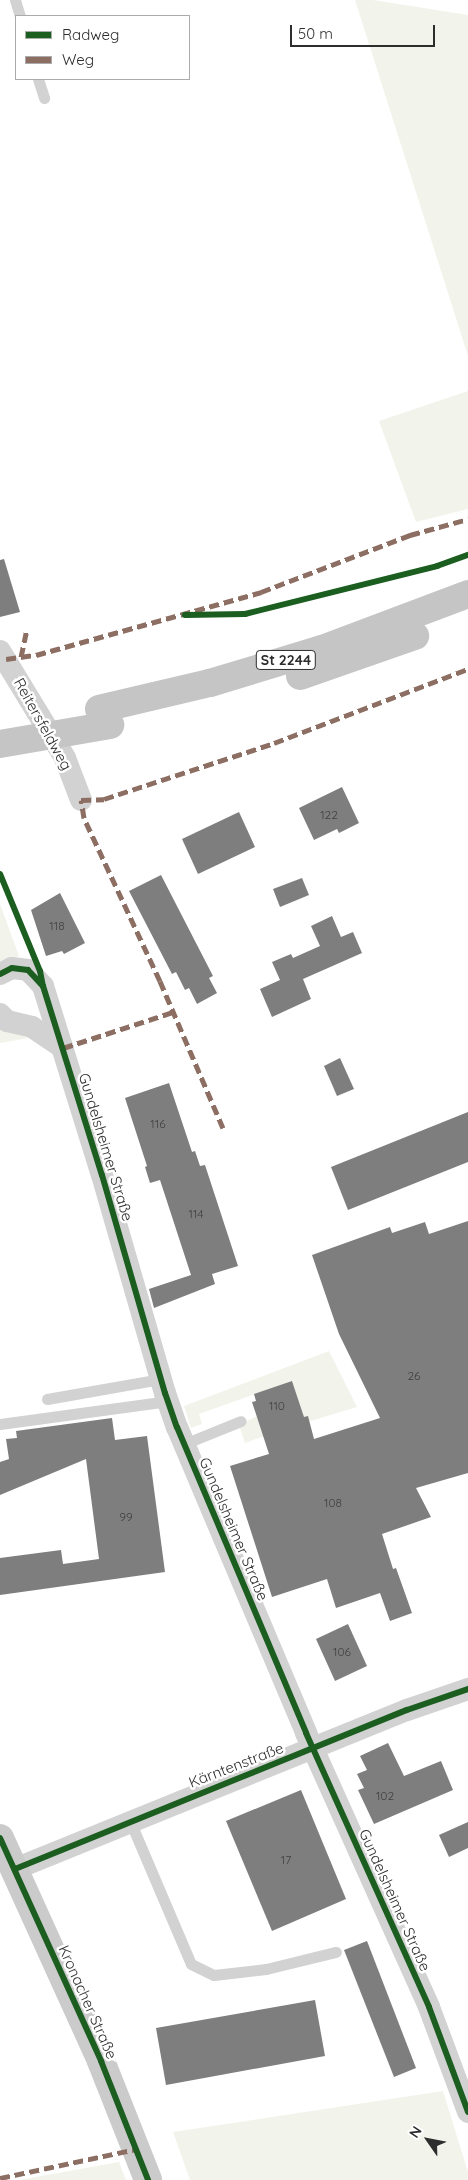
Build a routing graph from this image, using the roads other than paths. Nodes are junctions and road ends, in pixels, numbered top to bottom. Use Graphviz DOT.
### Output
graph roads {
  1 [pos="15,0"];
  2 [pos="20,15"];
  3 [pos="38,80"];
  4 [pos="44,98"];
  5 [pos="468,594"];
  6 [pos="468,615"];
  7 [pos="0,651"];
  8 [pos="104,717"];
  9 [pos="0,725"];
  10 [pos="0,744"];
  11 [pos="81,800"];
  12 [pos="0,974"];
  13 [pos="0,1014"];
  14 [pos="63,1048"];
  15 [pos="161,1379"];
  16 [pos="47,1399"];
  17 [pos="168,1401"];
  18 [pos="241,1422"];
  19 [pos="0,1424"];
  20 [pos="184,1444"];
  21 [pos="468,1689"];
  22 [pos="313,1749"];
  23 [pos="130,1821"];
  24 [pos="0,1838"];
  25 [pos="15,1869"];
  26 [pos="336,1952"];
  27 [pos="468,2112"];
  28 [pos="148,2180"];
  1 -- 2 [label="lane"];
  3 -- 4 [label="lane"];
  5 -- 8 [label="main road, St 2244"];
  6 -- 8 [label="main road, St 2244"];
  7 -- 11 [label="street, Reitersfeldweg"];
  8 -- 9 [label="main road, St 2244"];
  8 -- 10 [label="main road, St 2244, bridge"];
  12 -- 14 [label="street, Gundelsheimer Straße"];
  13 -- 14 [label="street"];
  14 -- 15 [label="street, Gundelsheimer Straße"];
  15 -- 16 [label="lane"];
  15 -- 17 [label="street, Gundelsheimer Straße"];
  17 -- 19 [label="lane"];
  17 -- 20 [label="street, Gundelsheimer Straße"];
  18 -- 20 [label="lane"];
  20 -- 22 [label="street, Gundelsheimer Straße"];
  21 -- 22 [label="street, Kärntenstraße"];
  22 -- 23 [label="street, Kärntenstraße"];
  22 -- 27 [label="street, Gundelsheimer Straße"];
  23 -- 25 [label="street, Kärntenstraße"];
  23 -- 26 [label="lane"];
  24 -- 25 [label="street, Kronacher Straße"];
  25 -- 28 [label="street, Kronacher Straße"];
}
